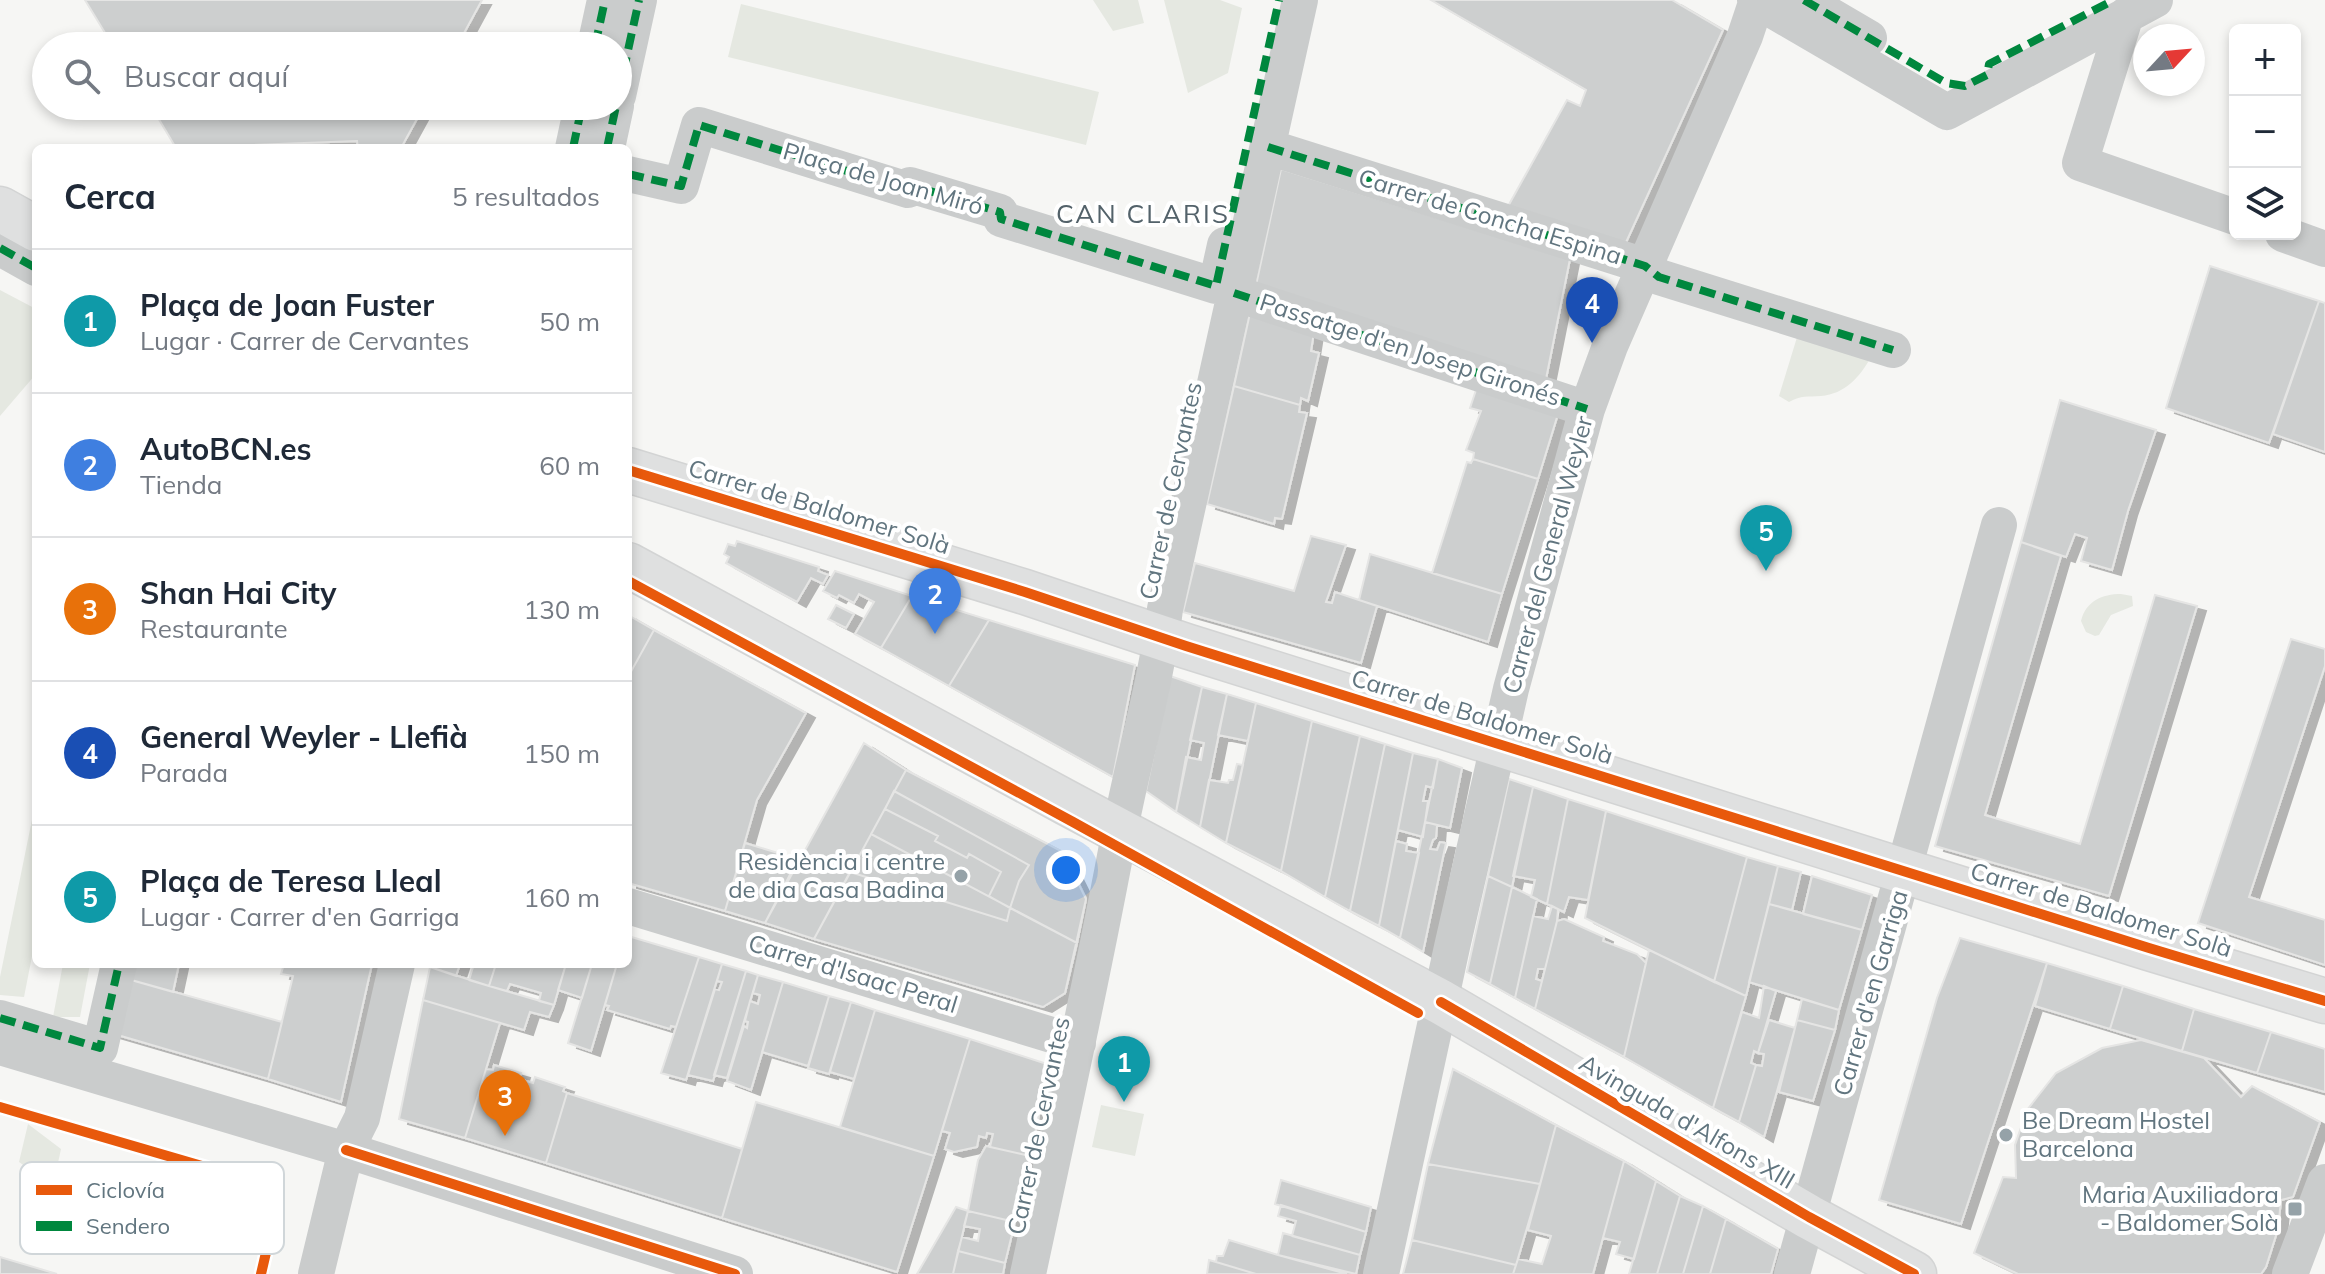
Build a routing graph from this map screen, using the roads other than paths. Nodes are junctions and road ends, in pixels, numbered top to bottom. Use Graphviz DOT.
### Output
graph roads {
  1 [pos="605,0"];
  2 [pos="639,0"];
  3 [pos="1279,0"];
  4 [pos="1300,0"];
  5 [pos="1756,0"];
  6 [pos="1804,0"];
  7 [pos="2132,5"];
  8 [pos="598,32"];
  9 [pos="632,32"];
  10 [pos="579,120"];
  11 [pos="613,120"];
  12 [pos="574,144"];
  13 [pos="608,144"];
  14 [pos="1268,147"];
  15 [pos="632,175"];
  16 [pos="0,209"];
  17 [pos="2229,215"];
  18 [pos="32,227"];
  19 [pos="2300,240"];
  20 [pos="0,248"];
  21 [pos="2325,249"];
  22 [pos="32,266"];
  23 [pos="1645,266"];
  24 [pos="1234,293"];
  25 [pos="1893,350"];
  26 [pos="1587,409"];
  27 [pos="632,471"];
  28 [pos="1999,525"];
  29 [pos="632,567"];
  30 [pos="1162,637"];
  31 [pos="1500,742"];
  32 [pos="1120,832"];
  33 [pos="1905,870"];
  34 [pos="632,907"];
  35 [pos="118,968"];
  36 [pos="396,968"];
  37 [pos="2325,1001"];
  38 [pos="1441,1002"];
  39 [pos="0,1018"];
  40 [pos="1078,1043"];
  41 [pos="0,1047"];
  42 [pos="346,1150"];
  43 [pos="2325,1182"];
  44 [pos="1809,1217"];
  45 [pos="316,1274"];
  46 [pos="735,1274"];
  47 [pos="1028,1274"];
  48 [pos="1381,1274"];
  49 [pos="1792,1274"];
  50 [pos="1914,1274"];
  51 [pos="2290,1274"];
  1 -- 8 [label="street"];
  2 -- 9 [label="street"];
  3 -- 15 [label="street, Plaça de Joan Miró"];
  4 -- 14 [label="street, Carrer de Cervantes"];
  5 -- 7 [label="street"];
  5 -- 23 [label="street, Carrer del General Weyler"];
  6 -- 7 [label="street"];
  7 -- 17 [label="street"];
  10 -- 12 [label="street"];
  11 -- 13 [label="street"];
  14 -- 23 [label="street, Carrer de Concha Espina"];
  14 -- 24 [label="street, Carrer de Cervantes"];
  16 -- 18 [label="main road"];
  19 -- 21 [label="street"];
  20 -- 22 [label="street"];
  23 -- 25 [label="street, Carrer de Concha Espina"];
  23 -- 26 [label="street, Carrer del General Weyler"];
  24 -- 26 [label="street, Passatge d'en Josep Gironés"];
  24 -- 30 [label="street, Carrer de Cervantes"];
  26 -- 31 [label="street, Carrer del General Weyler"];
  27 -- 30 [label="main road, Carrer de Baldomer Solà"];
  28 -- 33 [label="street, Carrer d'en Garriga"];
  29 -- 32 [label="main road, Avinguda d'Alfons XIII"];
  30 -- 31 [label="main road, Carrer de Baldomer Solà"];
  30 -- 32 [label="street, Carrer de Cervantes"];
  31 -- 33 [label="main road, Carrer de Baldomer Solà"];
  31 -- 38 [label="street, Carrer del General Weyler"];
  32 -- 38 [label="main road, Avinguda d'Alfons XIII"];
  32 -- 40 [label="street, Carrer de Cervantes"];
  33 -- 37 [label="main road, Carrer de Baldomer Solà"];
  33 -- 44 [label="street, Carrer d'en Garriga"];
  34 -- 40 [label="street, Carrer d'Isaac Peral"];
  35 -- 39 [label="street"];
  36 -- 42 [label="street"];
  38 -- 44 [label="main road, Avinguda d'Alfons XIII"];
  38 -- 48 [label="street, Carrer del General Weyler"];
  40 -- 47 [label="street, Carrer de Cervantes"];
  41 -- 42 [label="street"];
  42 -- 45 [label="street"];
  42 -- 46 [label="street"];
  43 -- 51 [label="street"];
  44 -- 49 [label="street, Carrer d'en Garriga"];
  44 -- 50 [label="main road, Avinguda d'Alfons XIII"];
}
